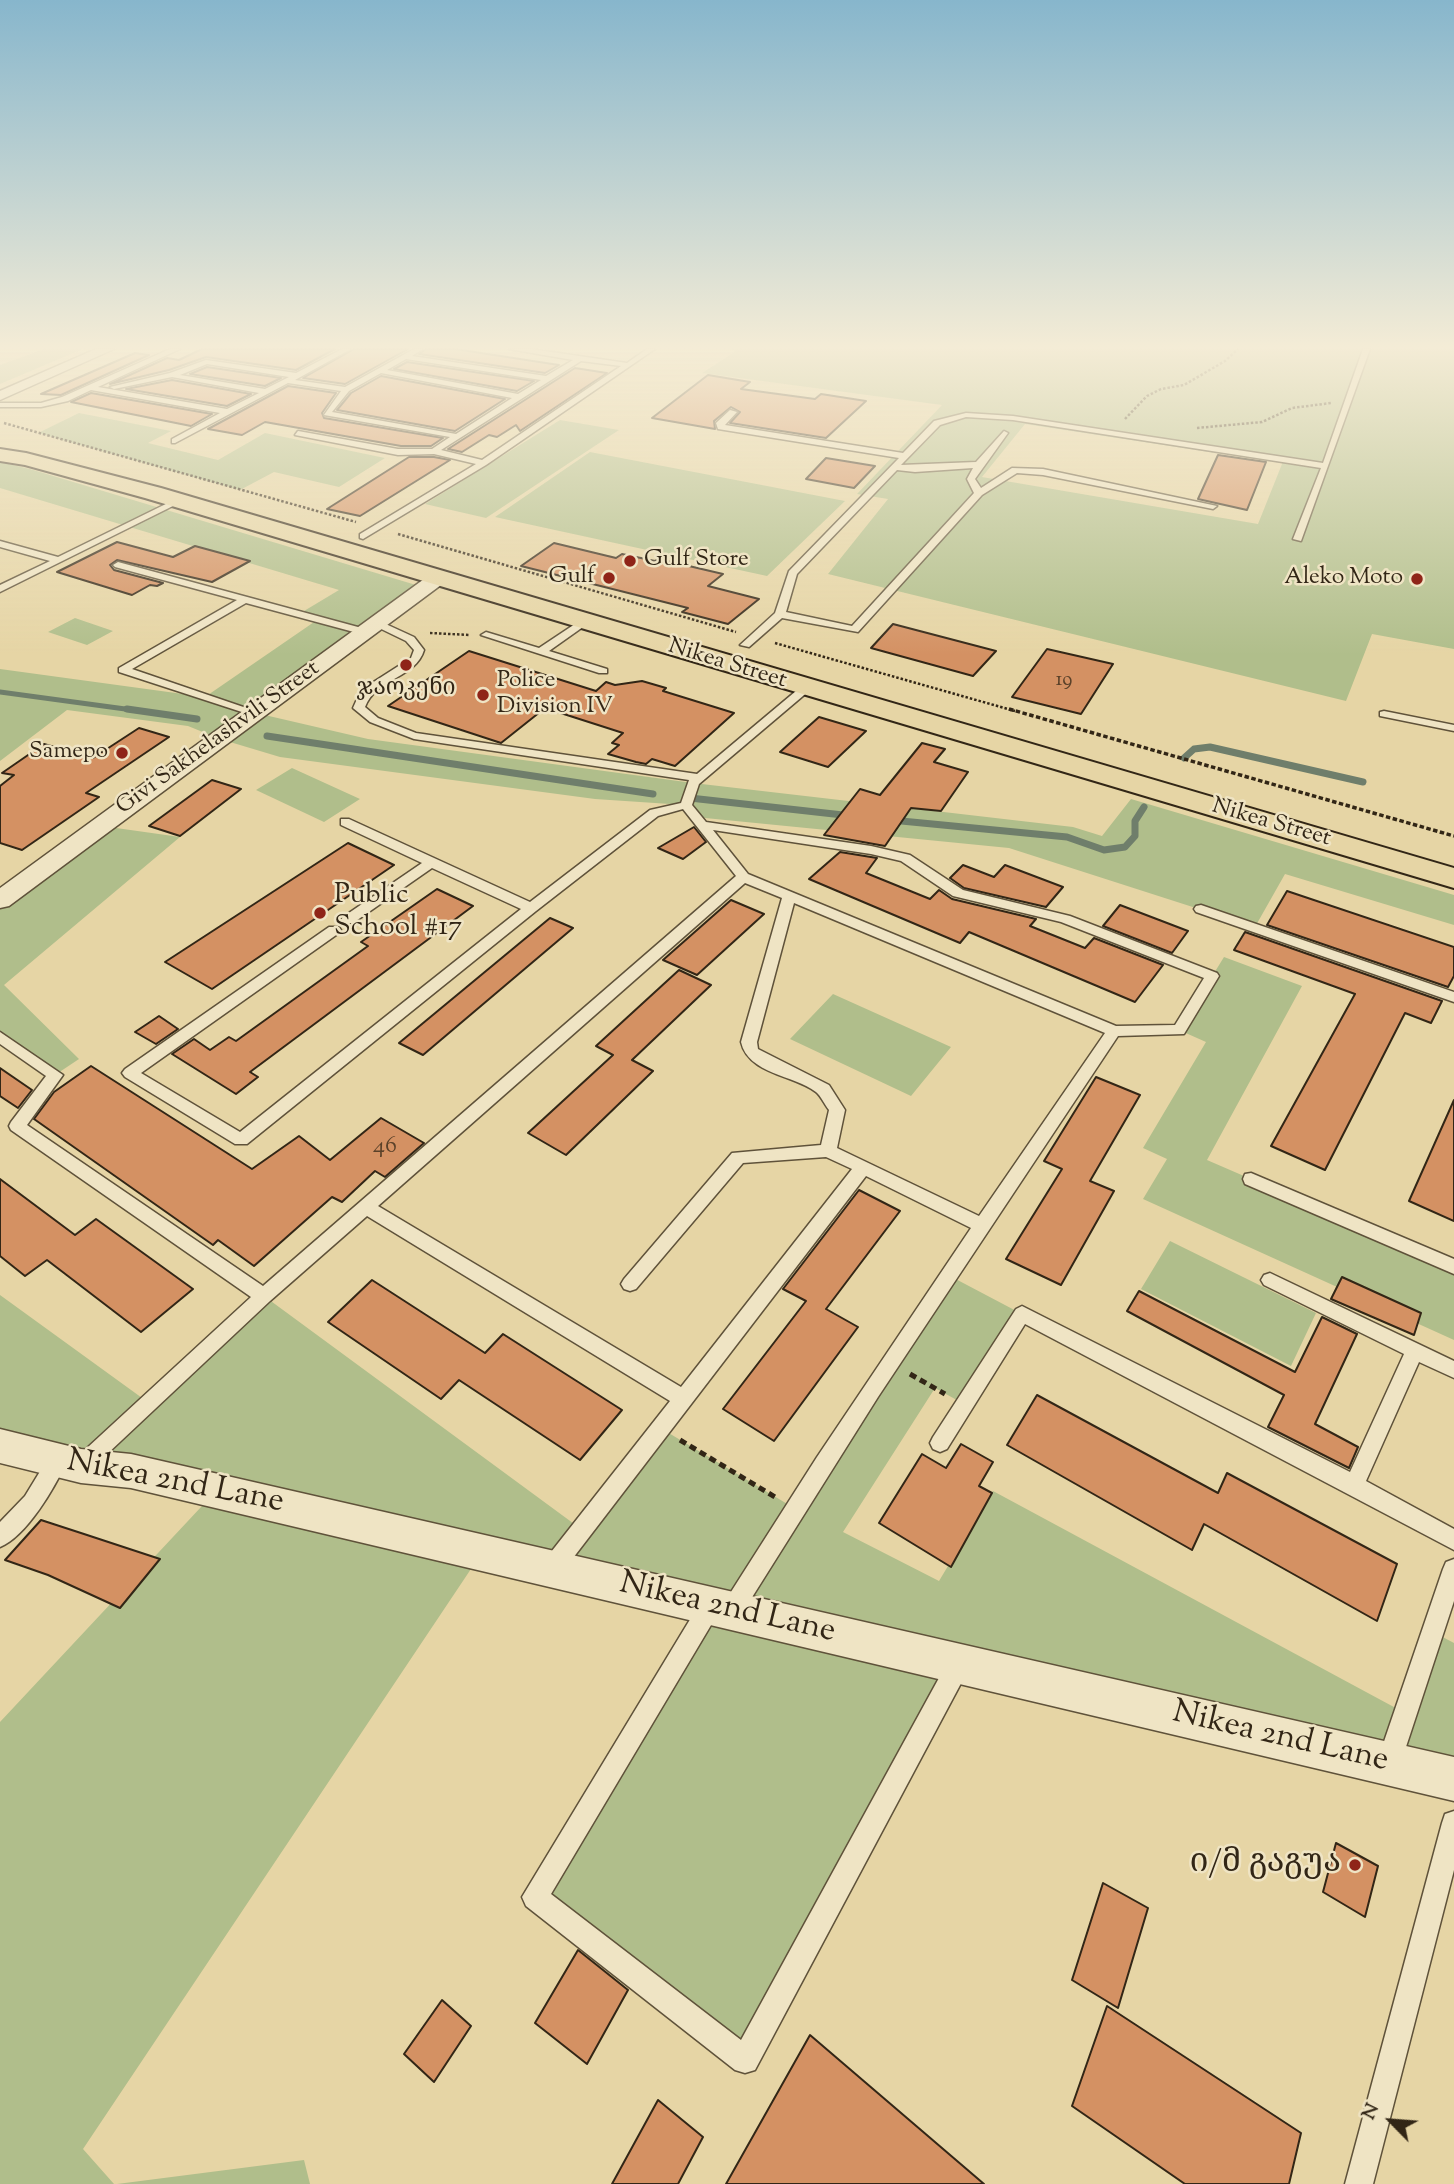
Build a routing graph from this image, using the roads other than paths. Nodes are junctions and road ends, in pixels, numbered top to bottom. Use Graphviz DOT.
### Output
graph roads {
  1 [pos="62,451"];
  2 [pos="392,451"];
  3 [pos="434,451"];
  4 [pos="501,451"];
  5 [pos="872,451"];
  6 [pos="909,451"];
  7 [pos="991,451"];
  8 [pos="1229,451"];
  9 [pos="1331,451"];
  10 [pos="0,456"];
  11 [pos="904,456"];
  12 [pos="483,463"];
  13 [pos="977,465"];
  14 [pos="1326,466"];
  15 [pos="894,467"];
  16 [pos="979,493"];
  17 [pos="179,501"];
  18 [pos="1213,506"];
  19 [pos="369,532"];
  20 [pos="1298,538"];
  21 [pos="0,544"];
  22 [pos="58,561"];
  23 [pos="118,565"];
  24 [pos="438,578"];
  25 [pos="0,589"];
  26 [pos="246,600"];
  27 [pos="780,614"];
  28 [pos="585,622"];
  29 [pos="379,629"];
  30 [pos="486,635"];
  31 [pos="687,640"];
  32 [pos="750,641"];
  33 [pos="540,652"];
  34 [pos="603,671"];
  35 [pos="806,688"];
  36 [pos="255,713"];
  37 [pos="1384,713"];
  38 [pos="1454,728"];
  39 [pos="700,778"];
  40 [pos="686,805"];
  41 [pos="345,822"];
  42 [pos="702,825"];
  43 [pos="1454,850"];
  44 [pos="431,863"];
  45 [pos="743,877"];
  46 [pos="1454,878"];
  47 [pos="789,897"];
  48 [pos="0,900"];
  49 [pos="531,908"];
  50 [pos="1201,909"];
  51 [pos="348,920"];
  52 [pos="334,930"];
  53 [pos="1454,997"];
  54 [pos="1114,1031"];
  55 [pos="0,1037"];
  56 [pos="828,1151"];
  57 [pos="863,1167"];
  58 [pos="1251,1179"];
  59 [pos="366,1207"];
  60 [pos="982,1224"];
  61 [pos="1454,1267"];
  62 [pos="1270,1280"];
  63 [pos="629,1284"];
  64 [pos="264,1296"];
  65 [pos="1415,1351"];
  66 [pos="1454,1370"];
  67 [pos="683,1399"];
  68 [pos="940,1443"];
  69 [pos="0,1446"];
  70 [pos="69,1463"];
  71 [pos="1354,1485"];
  72 [pos="0,1537"];
  73 [pos="1454,1540"];
  74 [pos="552,1568"];
  75 [pos="1454,1569"];
  76 [pos="721,1608"];
  77 [pos="959,1664"];
  78 [pos="1389,1764"];
  79 [pos="1454,1779"];
  80 [pos="1454,1823"];
  81 [pos="1359,2184"];
  1 -- 19 [label="main road, Nikea Street"];
  2 -- 3 [label="lane"];
  3 -- 12 [label="lane"];
  4 -- 12 [label="lane"];
  5 -- 11 [label="lane"];
  6 -- 11 [label="lane"];
  7 -- 13 [label="lane"];
  8 -- 14 [label="lane"];
  9 -- 14 [label="lane"];
  10 -- 17 [label="main road, Nikea Street"];
  11 -- 15 [label="lane"];
  12 -- 19 [label="lane"];
  13 -- 15 [label="lane"];
  13 -- 16 [label="lane"];
  14 -- 20 [label="lane"];
  15 -- 27 [label="lane"];
  16 -- 18 [label="lane"];
  16 -- 27 [label="lane"];
  17 -- 22 [label="lane"];
  17 -- 24 [label="main road, Nikea Street"];
  19 -- 31 [label="main road, Nikea Street"];
  21 -- 22 [label="lane"];
  22 -- 25 [label="lane"];
  23 -- 26 [label="lane"];
  24 -- 28 [label="main road, Nikea Street"];
  24 -- 29 [label="street, Givi Sakhelashvili Street"];
  26 -- 29 [label="lane"];
  26 -- 36 [label="lane"];
  27 -- 32 [label="lane"];
  28 -- 31 [label="main road, Nikea Street"];
  28 -- 33 [label="lane"];
  29 -- 36 [label="street, Givi Sakhelashvili Street"];
  29 -- 39 [label="lane"];
  30 -- 33 [label="lane"];
  31 -- 32 [label="main road, Nikea Street"];
  31 -- 35 [label="main road, Nikea Street"];
  32 -- 43 [label="main road, Nikea Street"];
  33 -- 34 [label="lane"];
  35 -- 39 [label="lane"];
  35 -- 46 [label="main road, Nikea Street"];
  36 -- 48 [label="street, Givi Sakhelashvili Street"];
  37 -- 38 [label="lane"];
  39 -- 40 [label="lane"];
  40 -- 42 [label="lane"];
  40 -- 49 [label="lane"];
  41 -- 44 [label="lane"];
  42 -- 45 [label="lane"];
  42 -- 54 [label="lane"];
  44 -- 49 [label="lane"];
  44 -- 51 [label="lane"];
  45 -- 47 [label="lane"];
  45 -- 59 [label="lane"];
  47 -- 54 [label="lane"];
  47 -- 56 [label="lane"];
  49 -- 52 [label="lane"];
  50 -- 53 [label="lane"];
  54 -- 60 [label="lane"];
  55 -- 64 [label="lane"];
  56 -- 57 [label="lane"];
  56 -- 63 [label="lane"];
  57 -- 60 [label="lane"];
  57 -- 67 [label="lane"];
  58 -- 61 [label="lane"];
  59 -- 64 [label="lane"];
  59 -- 67 [label="lane"];
  60 -- 76 [label="lane"];
  62 -- 65 [label="lane"];
  64 -- 70 [label="lane"];
  65 -- 66 [label="lane"];
  65 -- 71 [label="lane"];
  67 -- 74 [label="lane"];
  68 -- 71 [label="lane"];
  69 -- 70 [label="street, Nikea 2nd Lane"];
  70 -- 72 [label="lane"];
  70 -- 74 [label="street, Nikea 2nd Lane"];
  71 -- 73 [label="lane"];
  74 -- 76 [label="street, Nikea 2nd Lane"];
  75 -- 78 [label="lane"];
  76 -- 77 [label="street, Nikea 2nd Lane"];
  76 -- 77 [label="lane"];
  77 -- 78 [label="street, Nikea 2nd Lane"];
  78 -- 79 [label="street, Nikea 2nd Lane"];
  80 -- 81 [label="lane"];
}
